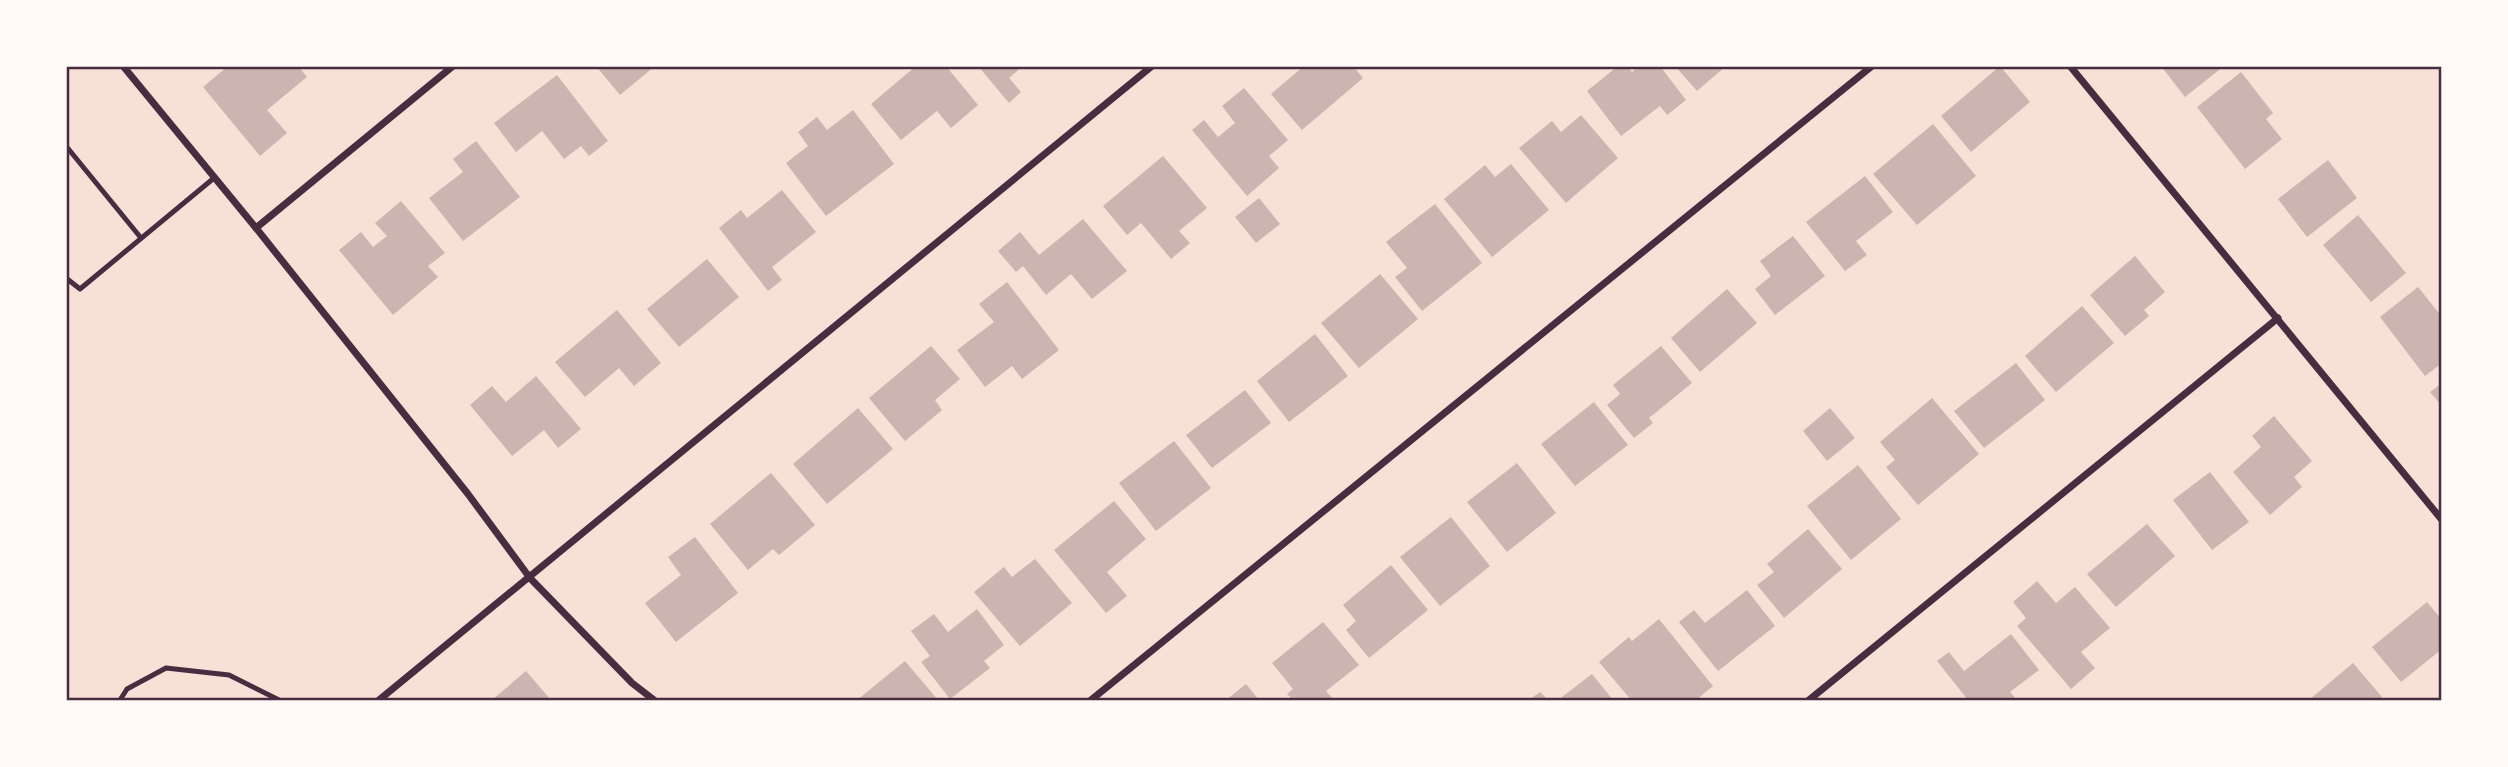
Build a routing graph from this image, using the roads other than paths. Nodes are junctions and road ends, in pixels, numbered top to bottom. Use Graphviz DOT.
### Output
graph roads {
  1 [pos="123,66"];
  2 [pos="453,66"];
  3 [pos="1152,66"];
  4 [pos="1871,66"];
  5 [pos="2070,66"];
  6 [pos="66,146"];
  7 [pos="215,178"];
  8 [pos="256,228"];
  9 [pos="141,238"];
  10 [pos="66,278"];
  11 [pos="2277,318"];
  12 [pos="2441,520"];
  13 [pos="530,578"];
  14 [pos="120,701"];
  15 [pos="279,701"];
  16 [pos="379,701"];
  17 [pos="654,701"];
  18 [pos="1091,701"];
  19 [pos="1809,701"];
  1 -- 7 [label="street"];
  2 -- 8 [label="street"];
  3 -- 13 [label="street"];
  4 -- 18 [label="street"];
  5 -- 11 [label="street"];
  6 -- 9 [label="lane"];
  7 -- 8 [label="street"];
  7 -- 9 [label="lane"];
  8 -- 13 [label="street"];
  9 -- 10 [label="lane"];
  11 -- 12 [label="street"];
  11 -- 19 [label="street"];
  13 -- 16 [label="street"];
  13 -- 17 [label="street"];
  14 -- 15 [label="lane"];
}
